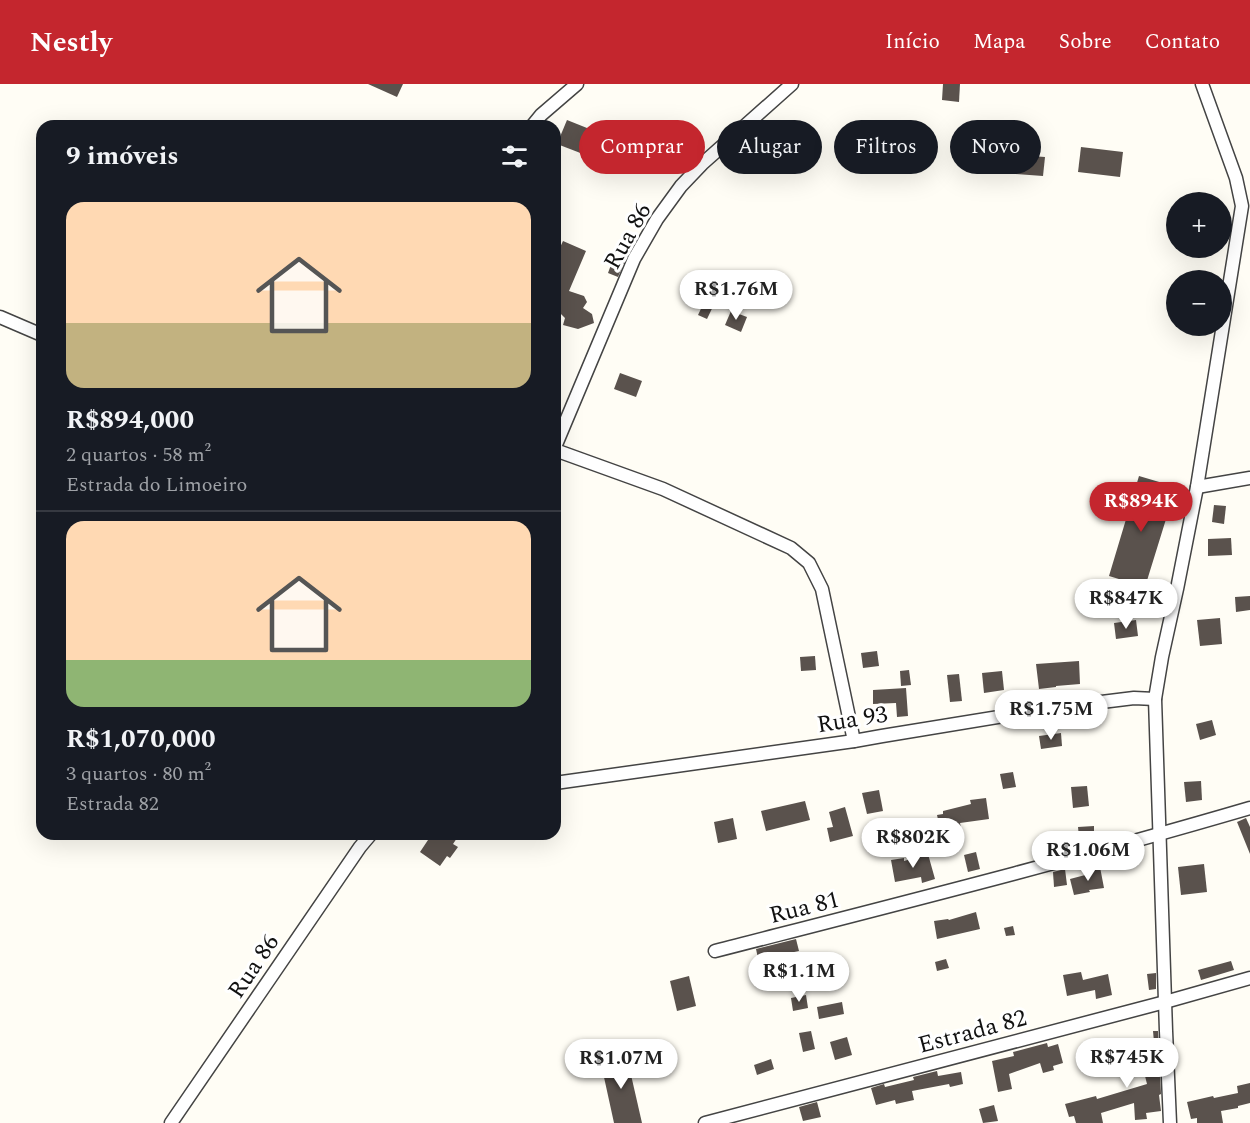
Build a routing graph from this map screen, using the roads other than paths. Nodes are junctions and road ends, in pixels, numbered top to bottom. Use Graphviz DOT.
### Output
graph roads {
  1 [pos="577,84"];
  2 [pos="792,84"];
  3 [pos="1202,84"];
  4 [pos="537,120"];
  5 [pos="1246,205"];
  6 [pos="0,317"];
  7 [pos="36,332"];
  8 [pos="561,434"];
  9 [pos="561,450"];
  10 [pos="1250,478"];
  11 [pos="1197,487"];
  12 [pos="1155,699"];
  13 [pos="854,741"];
  14 [pos="561,782"];
  15 [pos="1250,808"];
  16 [pos="1160,835"];
  17 [pos="366,840"];
  18 [pos="715,951"];
  19 [pos="1250,978"];
  20 [pos="1165,1002"];
  21 [pos="171,1123"];
  22 [pos="705,1123"];
  23 [pos="1170,1123"];
  1 -- 4 [label="street"];
  2 -- 8 [label="street, Rua 86"];
  3 -- 5 [label="street"];
  5 -- 11 [label="street"];
  6 -- 7 [label="street"];
  9 -- 13 [label="street"];
  10 -- 11 [label="street"];
  11 -- 12 [label="street"];
  12 -- 13 [label="street, Rua 93"];
  12 -- 16 [label="street"];
  13 -- 14 [label="street, Rua 93"];
  15 -- 16 [label="street, Rua 81"];
  16 -- 18 [label="street, Rua 81"];
  16 -- 20 [label="street"];
  17 -- 21 [label="street, Rua 86"];
  19 -- 20 [label="street, Estrada 82"];
  20 -- 22 [label="street, Estrada 82"];
  20 -- 23 [label="street"];
}
